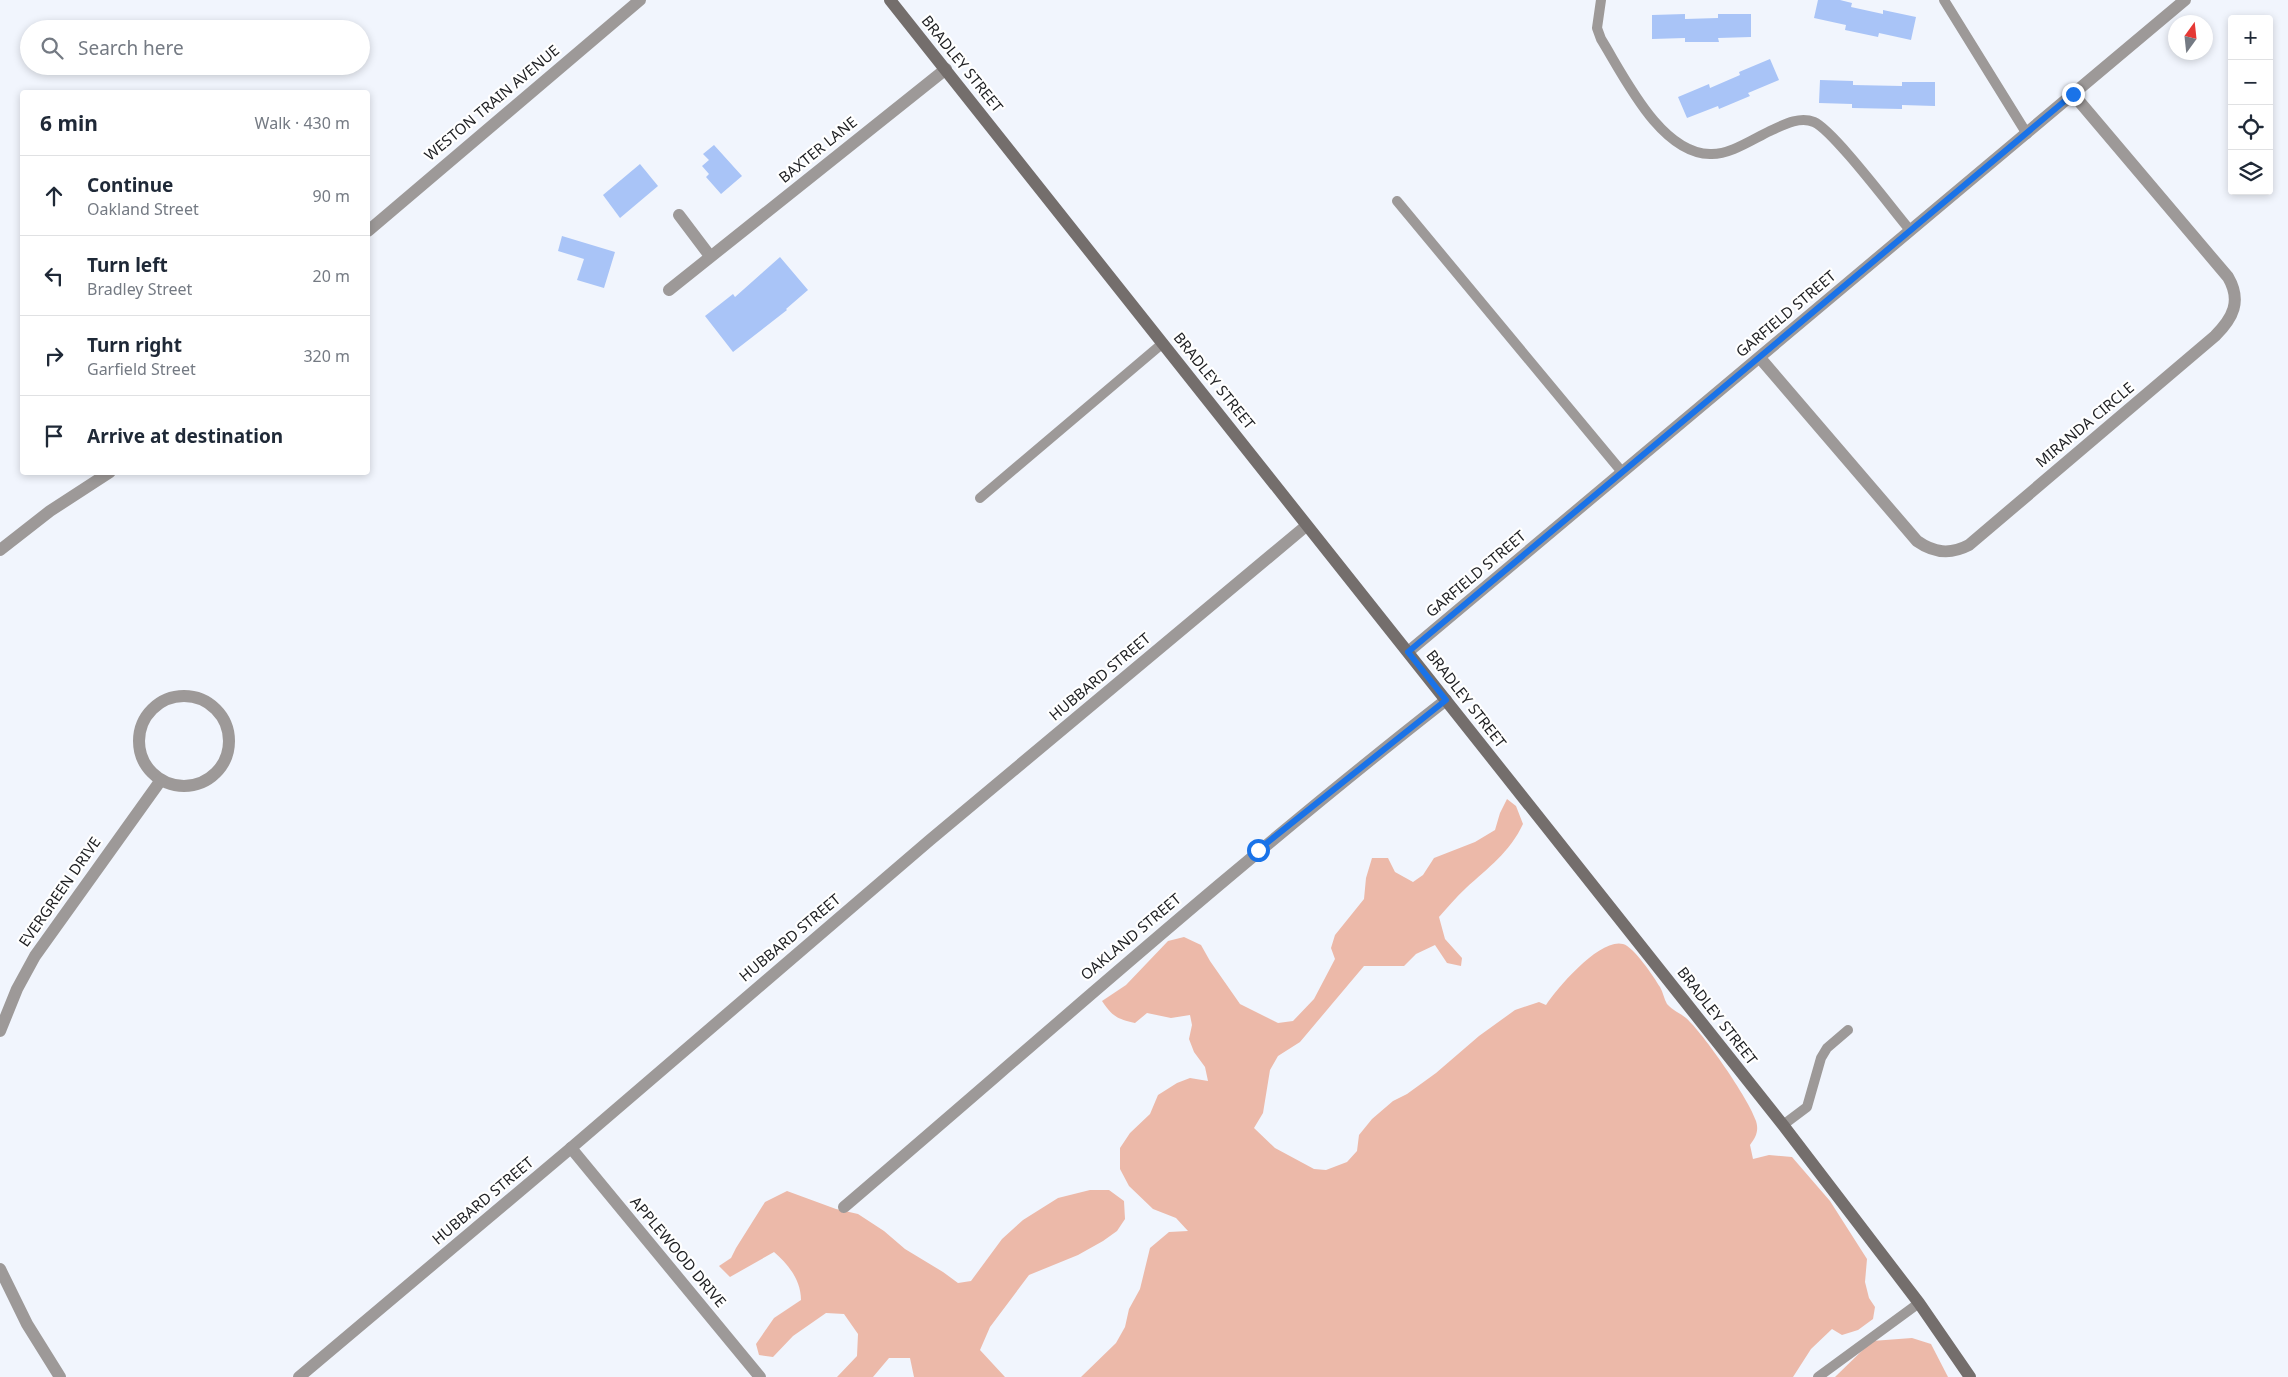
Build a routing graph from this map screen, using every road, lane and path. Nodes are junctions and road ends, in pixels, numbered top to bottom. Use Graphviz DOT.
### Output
graph roads {
  1 [pos="640,0"];
  2 [pos="890,0"];
  3 [pos="1601,0"];
  4 [pos="1944,0"];
  5 [pos="2185,0"];
  6 [pos="946,69"];
  7 [pos="2073,94"];
  8 [pos="2027,134"];
  9 [pos="1398,201"];
  10 [pos="679,215"];
  11 [pos="370,230"];
  12 [pos="1910,230"];
  13 [pos="710,256"];
  14 [pos="668,290"];
  15 [pos="1163,343"];
  16 [pos="1760,358"];
  17 [pos="1622,472"];
  18 [pos="105,475"];
  19 [pos="980,498"];
  20 [pos="1306,526"];
  21 [pos="0,550"];
  22 [pos="1408,652"];
  23 [pos="1446,700"];
  24 [pos="161,780"];
  25 [pos="1848,1030"];
  26 [pos="0,1032"];
  27 [pos="1783,1125"];
  28 [pos="572,1148"];
  29 [pos="844,1207"];
  30 [pos="0,1269"];
  31 [pos="1920,1303"];
  32 [pos="60,1377"];
  33 [pos="299,1377"];
  34 [pos="760,1377"];
  35 [pos="1818,1377"];
  36 [pos="1970,1377"];
  1 -- 11 [label="street, WESTON TRAIN AVENUE"];
  2 -- 6 [label="main road, BRADLEY STREET"];
  3 -- 12 [label="lane"];
  4 -- 8 [label="lane"];
  5 -- 7 [label="street, GARFIELD STREET"];
  6 -- 13 [label="street, BAXTER LANE"];
  6 -- 15 [label="main road, BRADLEY STREET"];
  7 -- 8 [label="street, GARFIELD STREET"];
  7 -- 16 [label="street, MIRANDA CIRCLE"];
  8 -- 12 [label="street, GARFIELD STREET"];
  9 -- 17 [label="lane"];
  10 -- 13 [label="street"];
  12 -- 16 [label="street, GARFIELD STREET"];
  13 -- 14 [label="street, BAXTER LANE"];
  15 -- 19 [label="lane"];
  15 -- 20 [label="main road, BRADLEY STREET"];
  16 -- 17 [label="street, GARFIELD STREET"];
  17 -- 22 [label="street, GARFIELD STREET"];
  18 -- 21 [label="street"];
  20 -- 22 [label="main road, BRADLEY STREET"];
  20 -- 28 [label="street, HUBBARD STREET"];
  22 -- 23 [label="main road, BRADLEY STREET"];
  23 -- 27 [label="main road, BRADLEY STREET"];
  23 -- 29 [label="street, OAKLAND STREET"];
  24 -- 24 [label="street"];
  24 -- 26 [label="street, EVERGREEN DRIVE"];
  25 -- 27 [label="lane"];
  27 -- 31 [label="main road, BRADLEY STREET"];
  28 -- 33 [label="street, HUBBARD STREET"];
  28 -- 34 [label="street, APPLEWOOD DRIVE"];
  30 -- 32 [label="street"];
  31 -- 35 [label="lane"];
  31 -- 36 [label="main road, BRADLEY STREET"];
}
